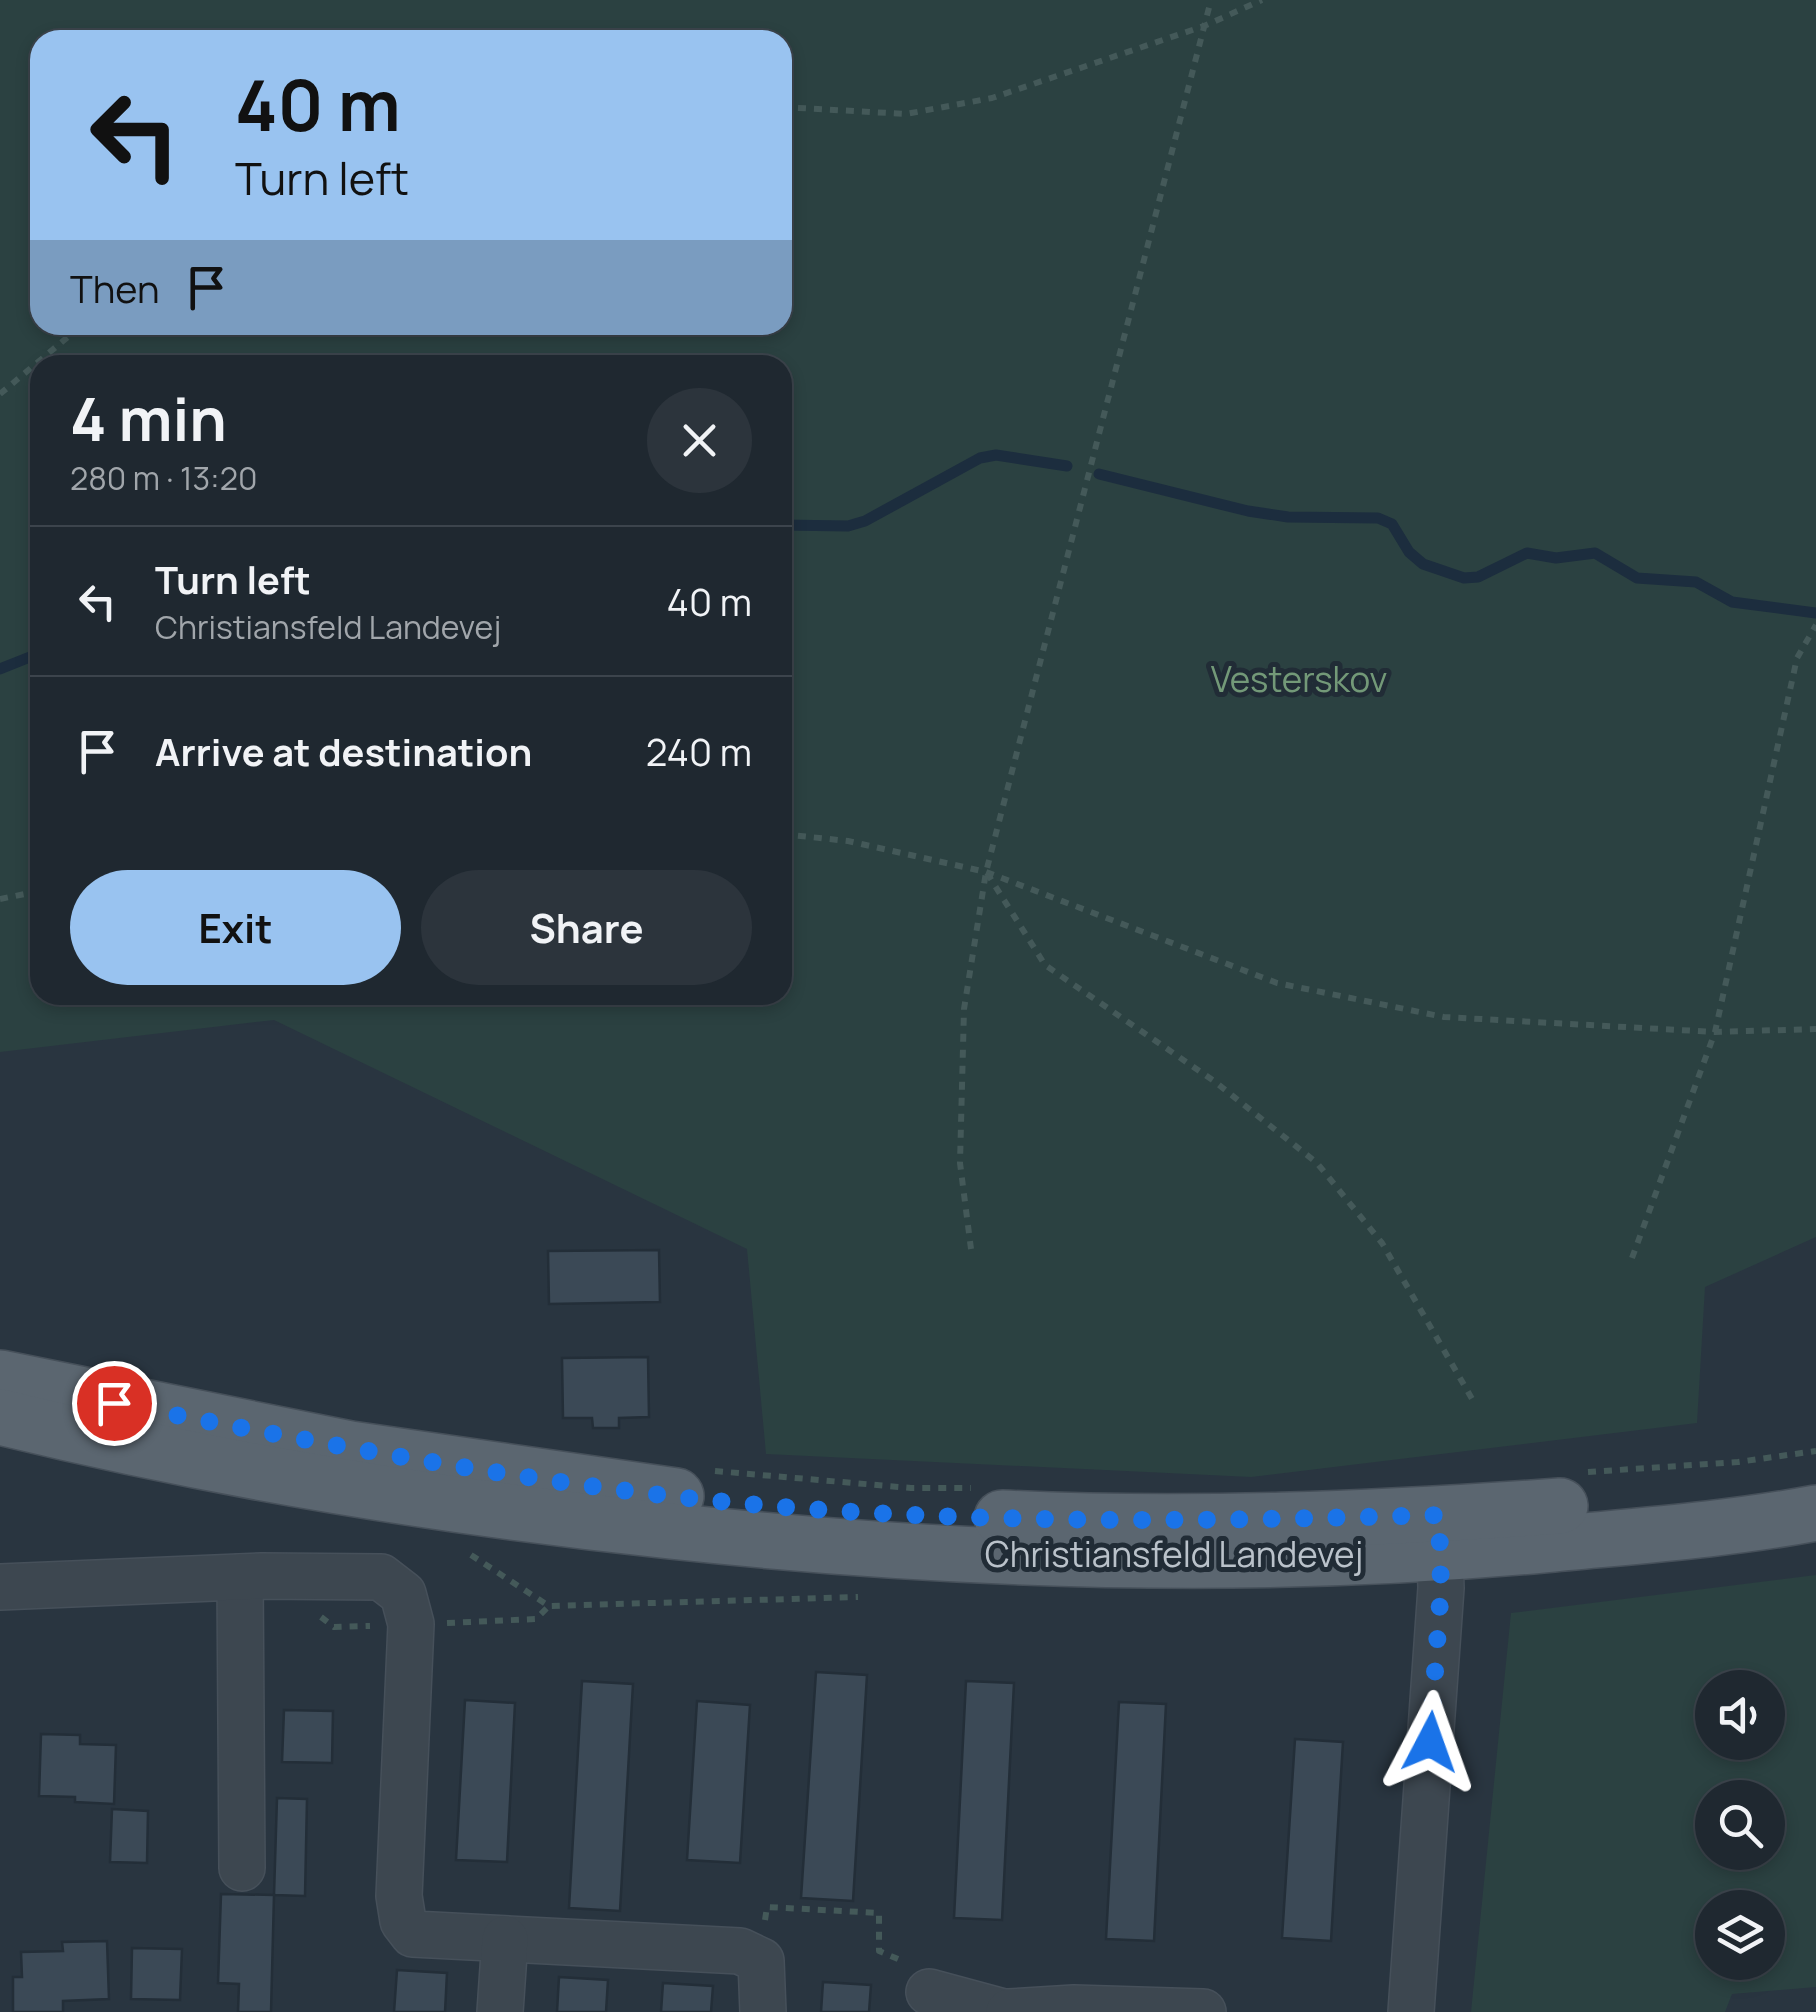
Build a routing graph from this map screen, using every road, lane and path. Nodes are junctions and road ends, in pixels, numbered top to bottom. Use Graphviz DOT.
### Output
graph roads {
  1 [pos="1210,0"];
  2 [pos="1262,0"];
  3 [pos="1204,26"];
  4 [pos="792,108"];
  5 [pos="70,335"];
  6 [pos="46,355"];
  7 [pos="30,369"];
  8 [pos="0,394"];
  9 [pos="1816,625"];
  10 [pos="792,835"];
  11 [pos="986,872"];
  12 [pos="30,893"];
  13 [pos="0,899"];
  14 [pos="1816,1029"];
  15 [pos="1715,1032"];
  16 [pos="970,1249"];
  17 [pos="1632,1258"];
  18 [pos="0,1378"];
  19 [pos="1475,1404"];
  20 [pos="0,1418"];
  21 [pos="1816,1451"];
  22 [pos="703,1470"];
  23 [pos="1569,1473"];
  24 [pos="1816,1481"];
  25 [pos="988,1488"];
  26 [pos="1816,1513"];
  27 [pos="1440,1534"];
  28 [pos="240,1577"];
  29 [pos="0,1586"];
  30 [pos="242,1868"];
  31 [pos="505,1938"];
  32 [pos="762,1961"];
  33 [pos="928,1992"];
  34 [pos="500,2012"];
  35 [pos="762,2012"];
  36 [pos="1006,2012"];
  37 [pos="1203,2012"];
  38 [pos="1411,2012"];
  1 -- 3 [label="path"];
  2 -- 3 [label="path"];
  3 -- 4 [label="path"];
  3 -- 11 [label="path"];
  5 -- 6 [label="path"];
  7 -- 8 [label="path"];
  9 -- 15 [label="path"];
  10 -- 11 [label="path"];
  11 -- 15 [label="path"];
  11 -- 16 [label="path"];
  11 -- 19 [label="path"];
  12 -- 13 [label="path"];
  14 -- 15 [label="path"];
  15 -- 17 [label="path"];
  18 -- 27 [label="main road, Christiansfeld Landevej"];
  20 -- 27 [label="main road, Christiansfeld Landevej"];
  21 -- 23 [label="path"];
  22 -- 25 [label="path"];
  24 -- 27 [label="main road, Christiansfeld Landevej"];
  26 -- 27 [label="main road, Christiansfeld Landevej"];
  27 -- 38 [label="street"];
  28 -- 29 [label="street"];
  28 -- 30 [label="street"];
  28 -- 31 [label="street"];
  31 -- 32 [label="street"];
  31 -- 34 [label="street"];
  32 -- 33 [label="path"];
  32 -- 35 [label="street"];
  33 -- 36 [label="street"];
  36 -- 37 [label="street"];
}
